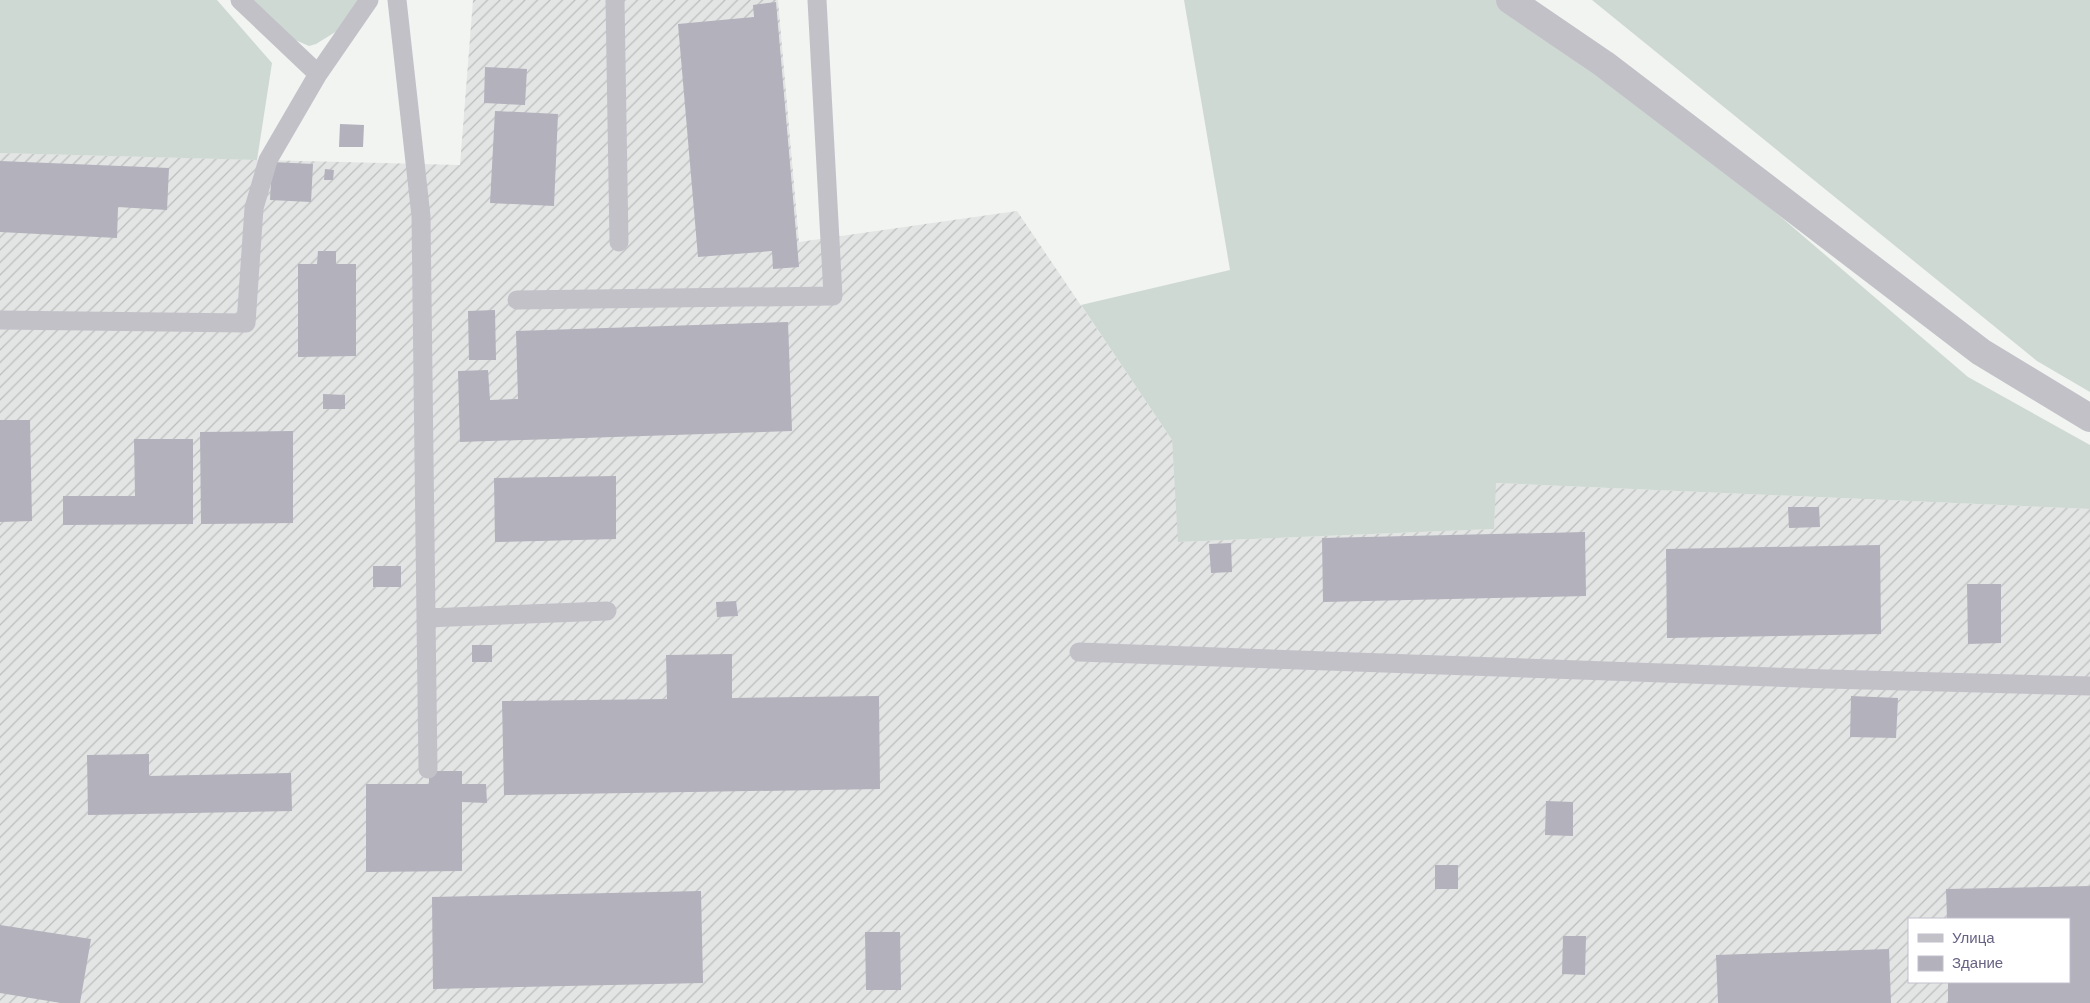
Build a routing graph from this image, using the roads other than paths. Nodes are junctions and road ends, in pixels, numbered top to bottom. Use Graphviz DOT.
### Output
graph roads {
  1 [pos="240,0"];
  2 [pos="369,0"];
  3 [pos="397,0"];
  4 [pos="616,0"];
  5 [pos="818,0"];
  6 [pos="1510,0"];
  7 [pos="318,74"];
  8 [pos="619,242"];
  9 [pos="517,300"];
  10 [pos="0,320"];
  11 [pos="2090,418"];
  12 [pos="607,610"];
  13 [pos="426,618"];
  14 [pos="1080,652"];
  15 [pos="2090,686"];
  16 [pos="428,769"];
  1 -- 7 [label="lane"];
  2 -- 7 [label="lane"];
  3 -- 13 [label="lane"];
  4 -- 8 [label="lane"];
  5 -- 9 [label="lane"];
  6 -- 11 [label="street"];
  7 -- 10 [label="lane"];
  12 -- 13 [label="lane"];
  13 -- 16 [label="lane"];
  14 -- 15 [label="lane"];
}
